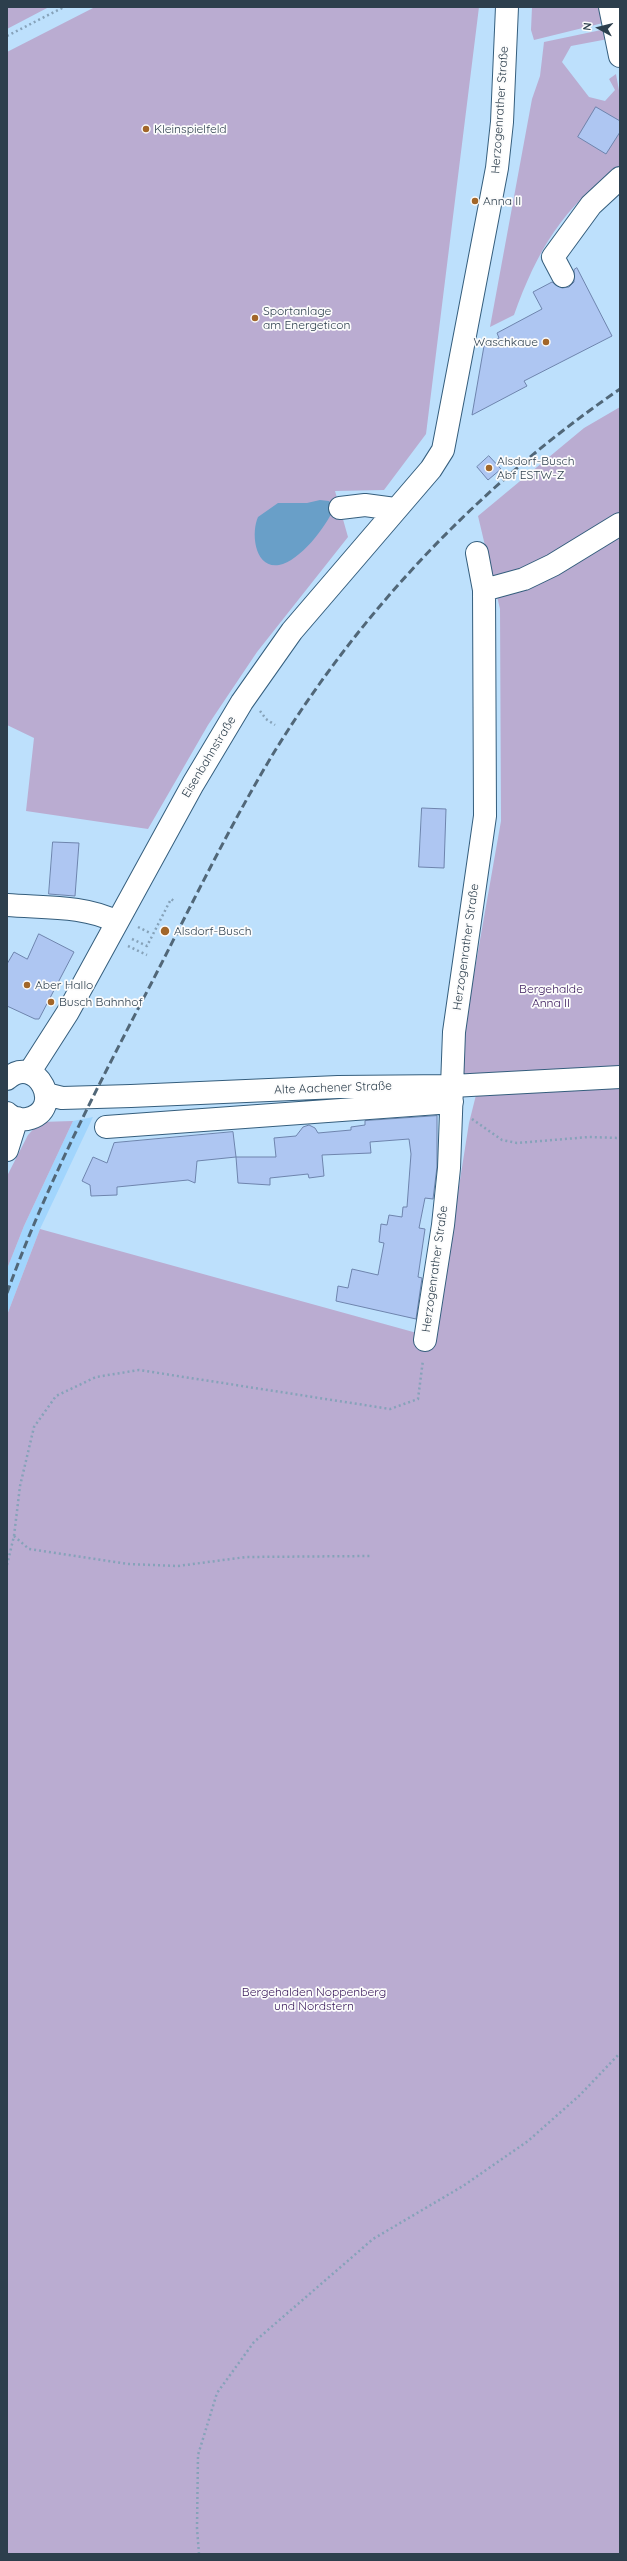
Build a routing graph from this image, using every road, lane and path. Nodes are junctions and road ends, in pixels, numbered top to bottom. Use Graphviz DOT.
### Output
graph roads {
  1 [pos="64,7"];
  2 [pos="507,7"];
  3 [pos="610,7"];
  4 [pos="7,36"];
  5 [pos="620,56"];
  6 [pos="620,178"];
  7 [pos="563,276"];
  8 [pos="431,468"];
  9 [pos="340,508"];
  10 [pos="395,509"];
  11 [pos="620,524"];
  12 [pos="477,553"];
  13 [pos="484,590"];
  14 [pos="254,707"];
  15 [pos="275,725"];
  16 [pos="174,901"];
  17 [pos="12,905"];
  18 [pos="123,934"];
  19 [pos="147,955"];
  20 [pos="29,1073"];
  21 [pos="620,1077"];
  22 [pos="7,1079"];
  23 [pos="46,1094"];
  24 [pos="452,1094"];
  25 [pos="12,1116"];
  26 [pos="106,1127"];
  27 [pos="620,1138"];
  28 [pos="7,1150"];
  29 [pos="425,1340"];
  30 [pos="14,1536"];
  31 [pos="371,1556"];
  32 [pos="7,1565"];
  33 [pos="620,2053"];
  34 [pos="199,2554"];
  1 -- 4 [label="path"];
  2 -- 8 [label="street, Herzogenrather Straße"];
  3 -- 5 [label="street"];
  6 -- 7 [label="street"];
  8 -- 10 [label="street, Eisenbahnstraße"];
  9 -- 10 [label="street"];
  10 -- 18 [label="street, Eisenbahnstraße"];
  11 -- 13 [label="street"];
  12 -- 13 [label="street, Herzogenrather Straße"];
  13 -- 24 [label="street, Herzogenrather Straße"];
  14 -- 15 [label="path"];
  16 -- 18 [label="path"];
  17 -- 18 [label="street"];
  18 -- 19 [label="path"];
  18 -- 20 [label="street, Eisenbahnstraße"];
  20 -- 22 [label="street"];
  20 -- 23 [label="street"];
  21 -- 24 [label="street, Alte Aachener Straße"];
  23 -- 24 [label="street, Alte Aachener Straße"];
  23 -- 25 [label="street"];
  24 -- 26 [label="street, Alte Aachener Straße"];
  24 -- 27 [label="path"];
  24 -- 29 [label="street, Herzogenrather Straße"];
  25 -- 28 [label="street"];
  29 -- 30 [label="path"];
  30 -- 31 [label="path"];
  30 -- 32 [label="path"];
  33 -- 34 [label="path"];
}
